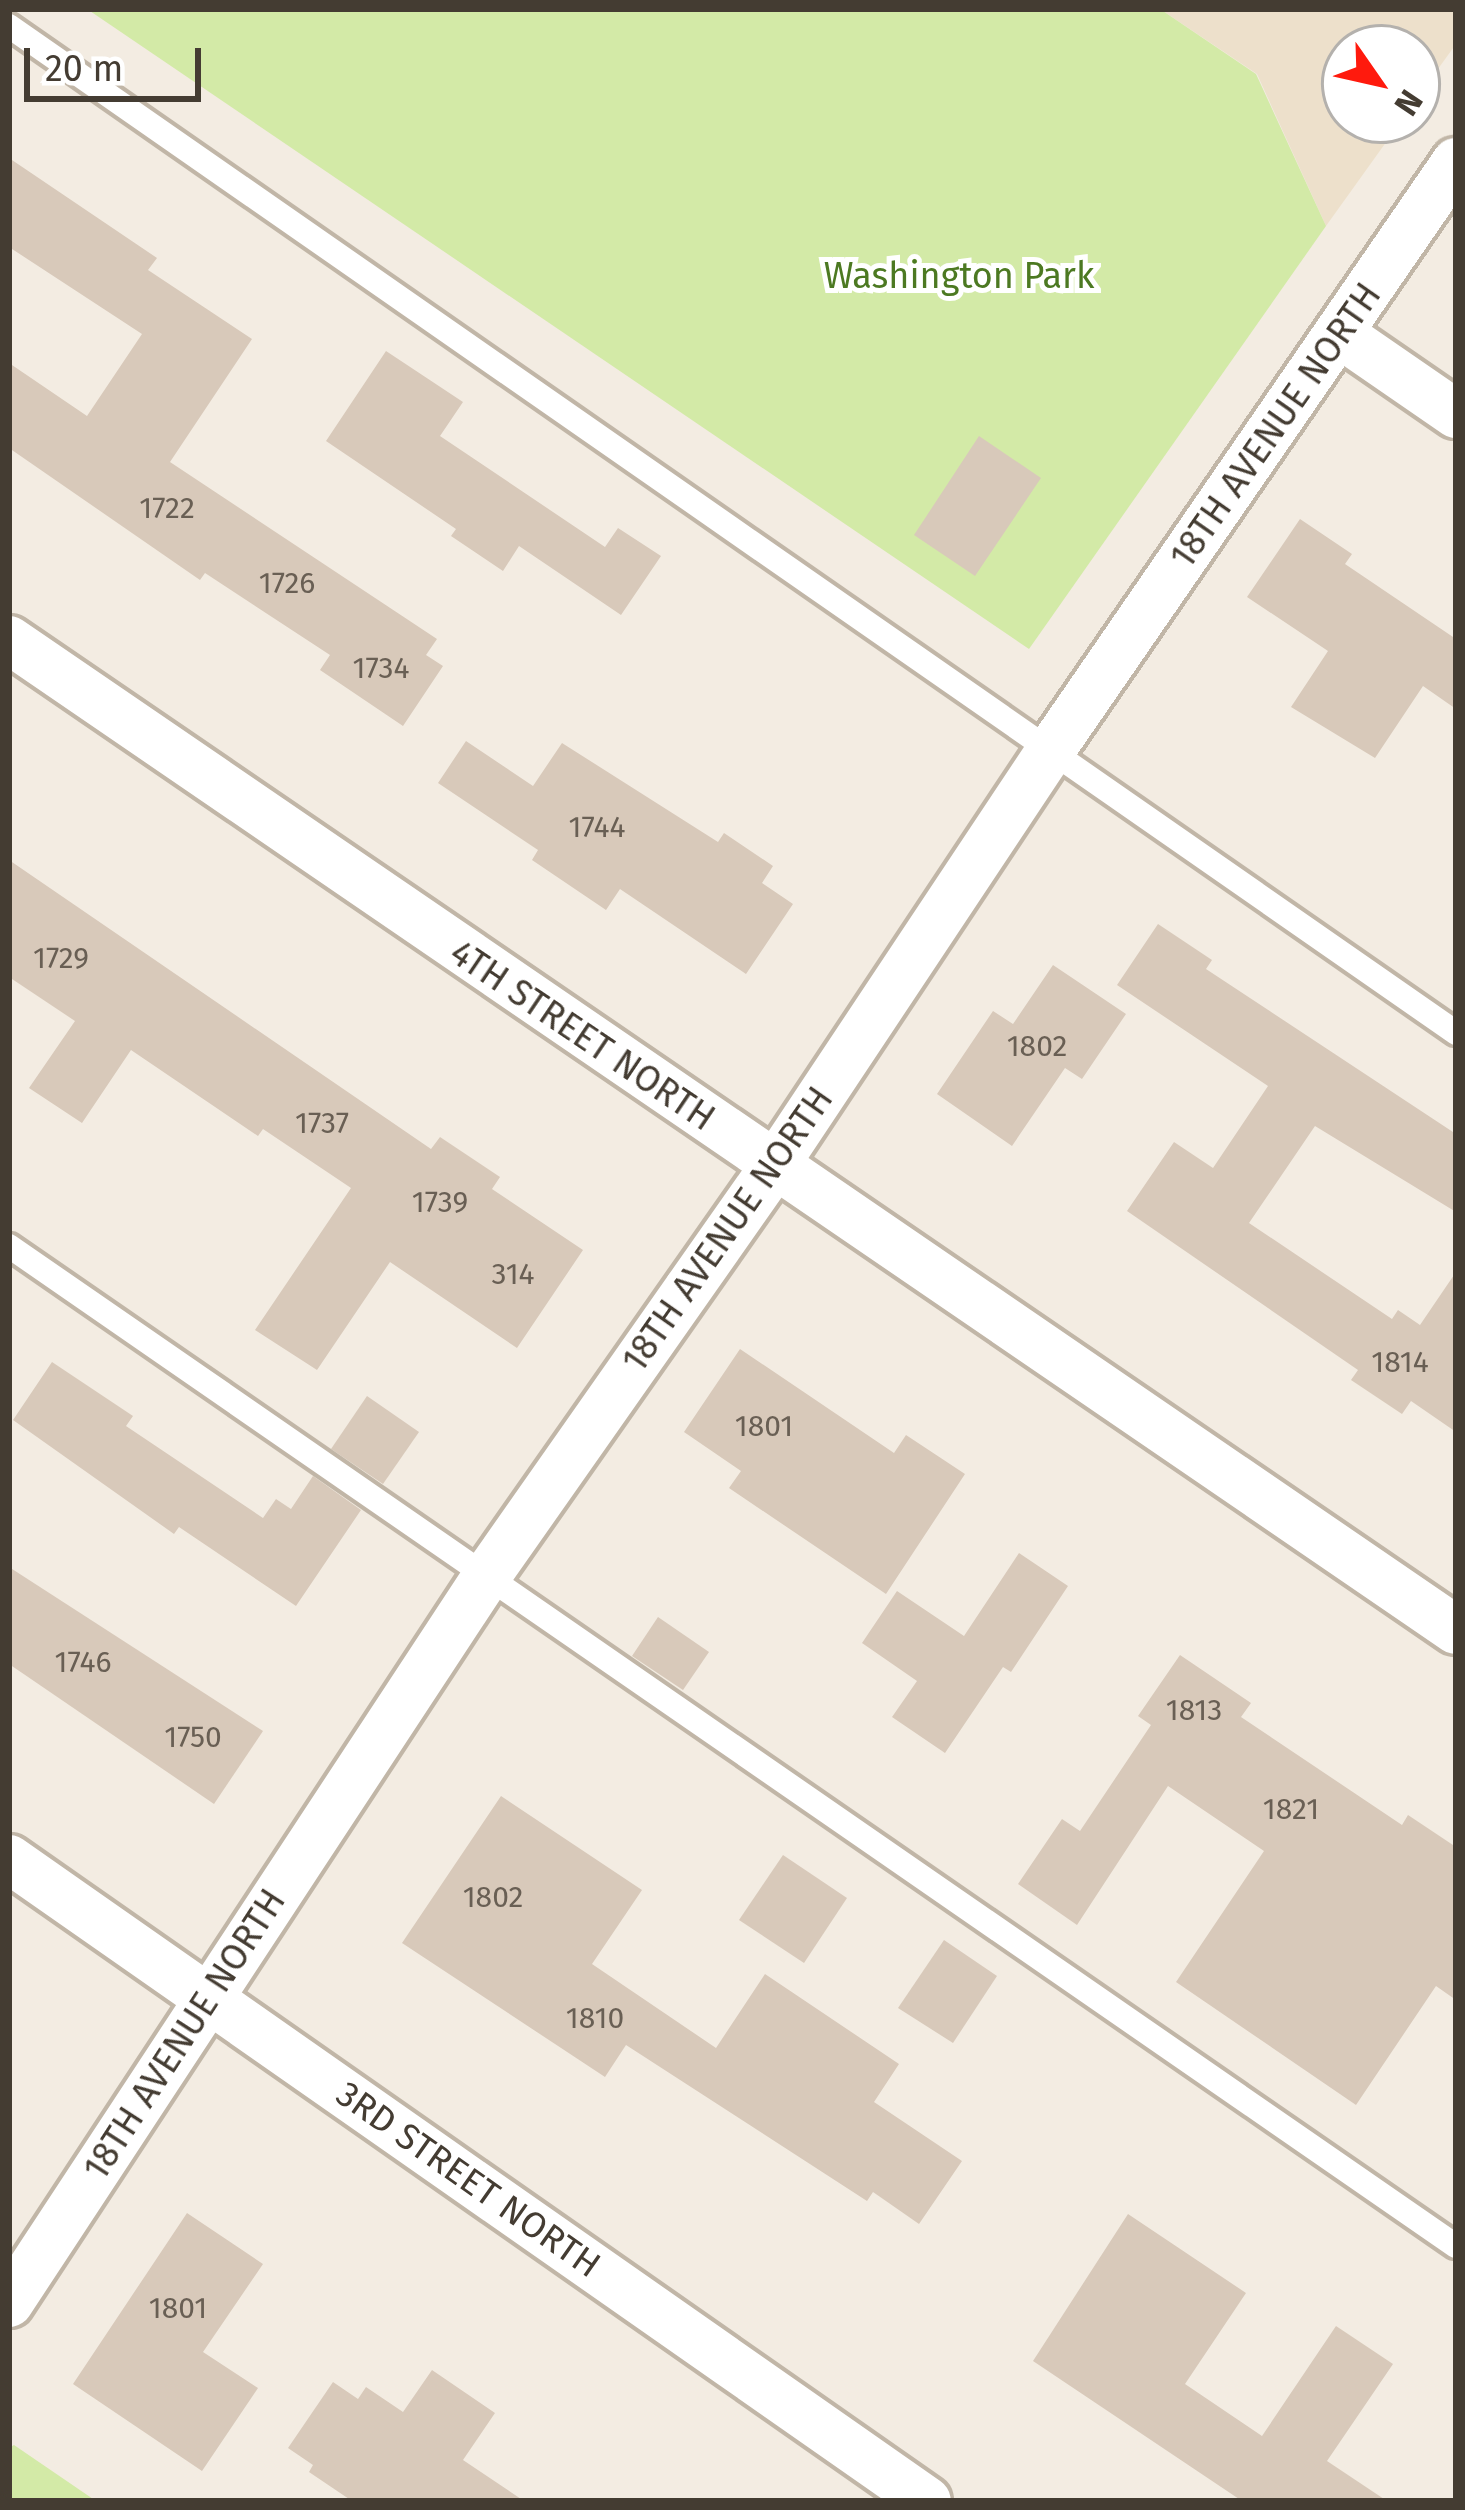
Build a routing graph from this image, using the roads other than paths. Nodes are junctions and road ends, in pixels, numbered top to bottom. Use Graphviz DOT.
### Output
graph roads {
  1 [pos="9,26"];
  2 [pos="1456,162"];
  3 [pos="1340,334"];
  4 [pos="1456,414"];
  5 [pos="9,640"];
  6 [pos="1052,750"];
  7 [pos="1456,1034"];
  8 [pos="775,1165"];
  9 [pos="9,1246"];
  10 [pos="487,1577"];
  11 [pos="1456,1630"];
  12 [pos="9,1858"];
  13 [pos="209,1999"];
  14 [pos="1456,2246"];
  15 [pos="9,2302"];
  16 [pos="927,2501"];
  1 -- 6 [label="lane"];
  2 -- 3 [label="street, 18TH AVENUE NORTH"];
  3 -- 4 [label="street"];
  3 -- 6 [label="street, 18TH AVENUE NORTH"];
  5 -- 8 [label="street, 4TH STREET NORTH"];
  6 -- 7 [label="lane"];
  6 -- 8 [label="street, 18TH AVENUE NORTH"];
  8 -- 10 [label="street, 18TH AVENUE NORTH"];
  8 -- 11 [label="street, 4TH STREET NORTH"];
  9 -- 10 [label="lane"];
  10 -- 13 [label="street, 18TH AVENUE NORTH"];
  10 -- 14 [label="lane"];
  12 -- 13 [label="street, 3RD STREET NORTH"];
  13 -- 15 [label="street, 18TH AVENUE NORTH"];
  13 -- 16 [label="street, 3RD STREET NORTH"];
}
